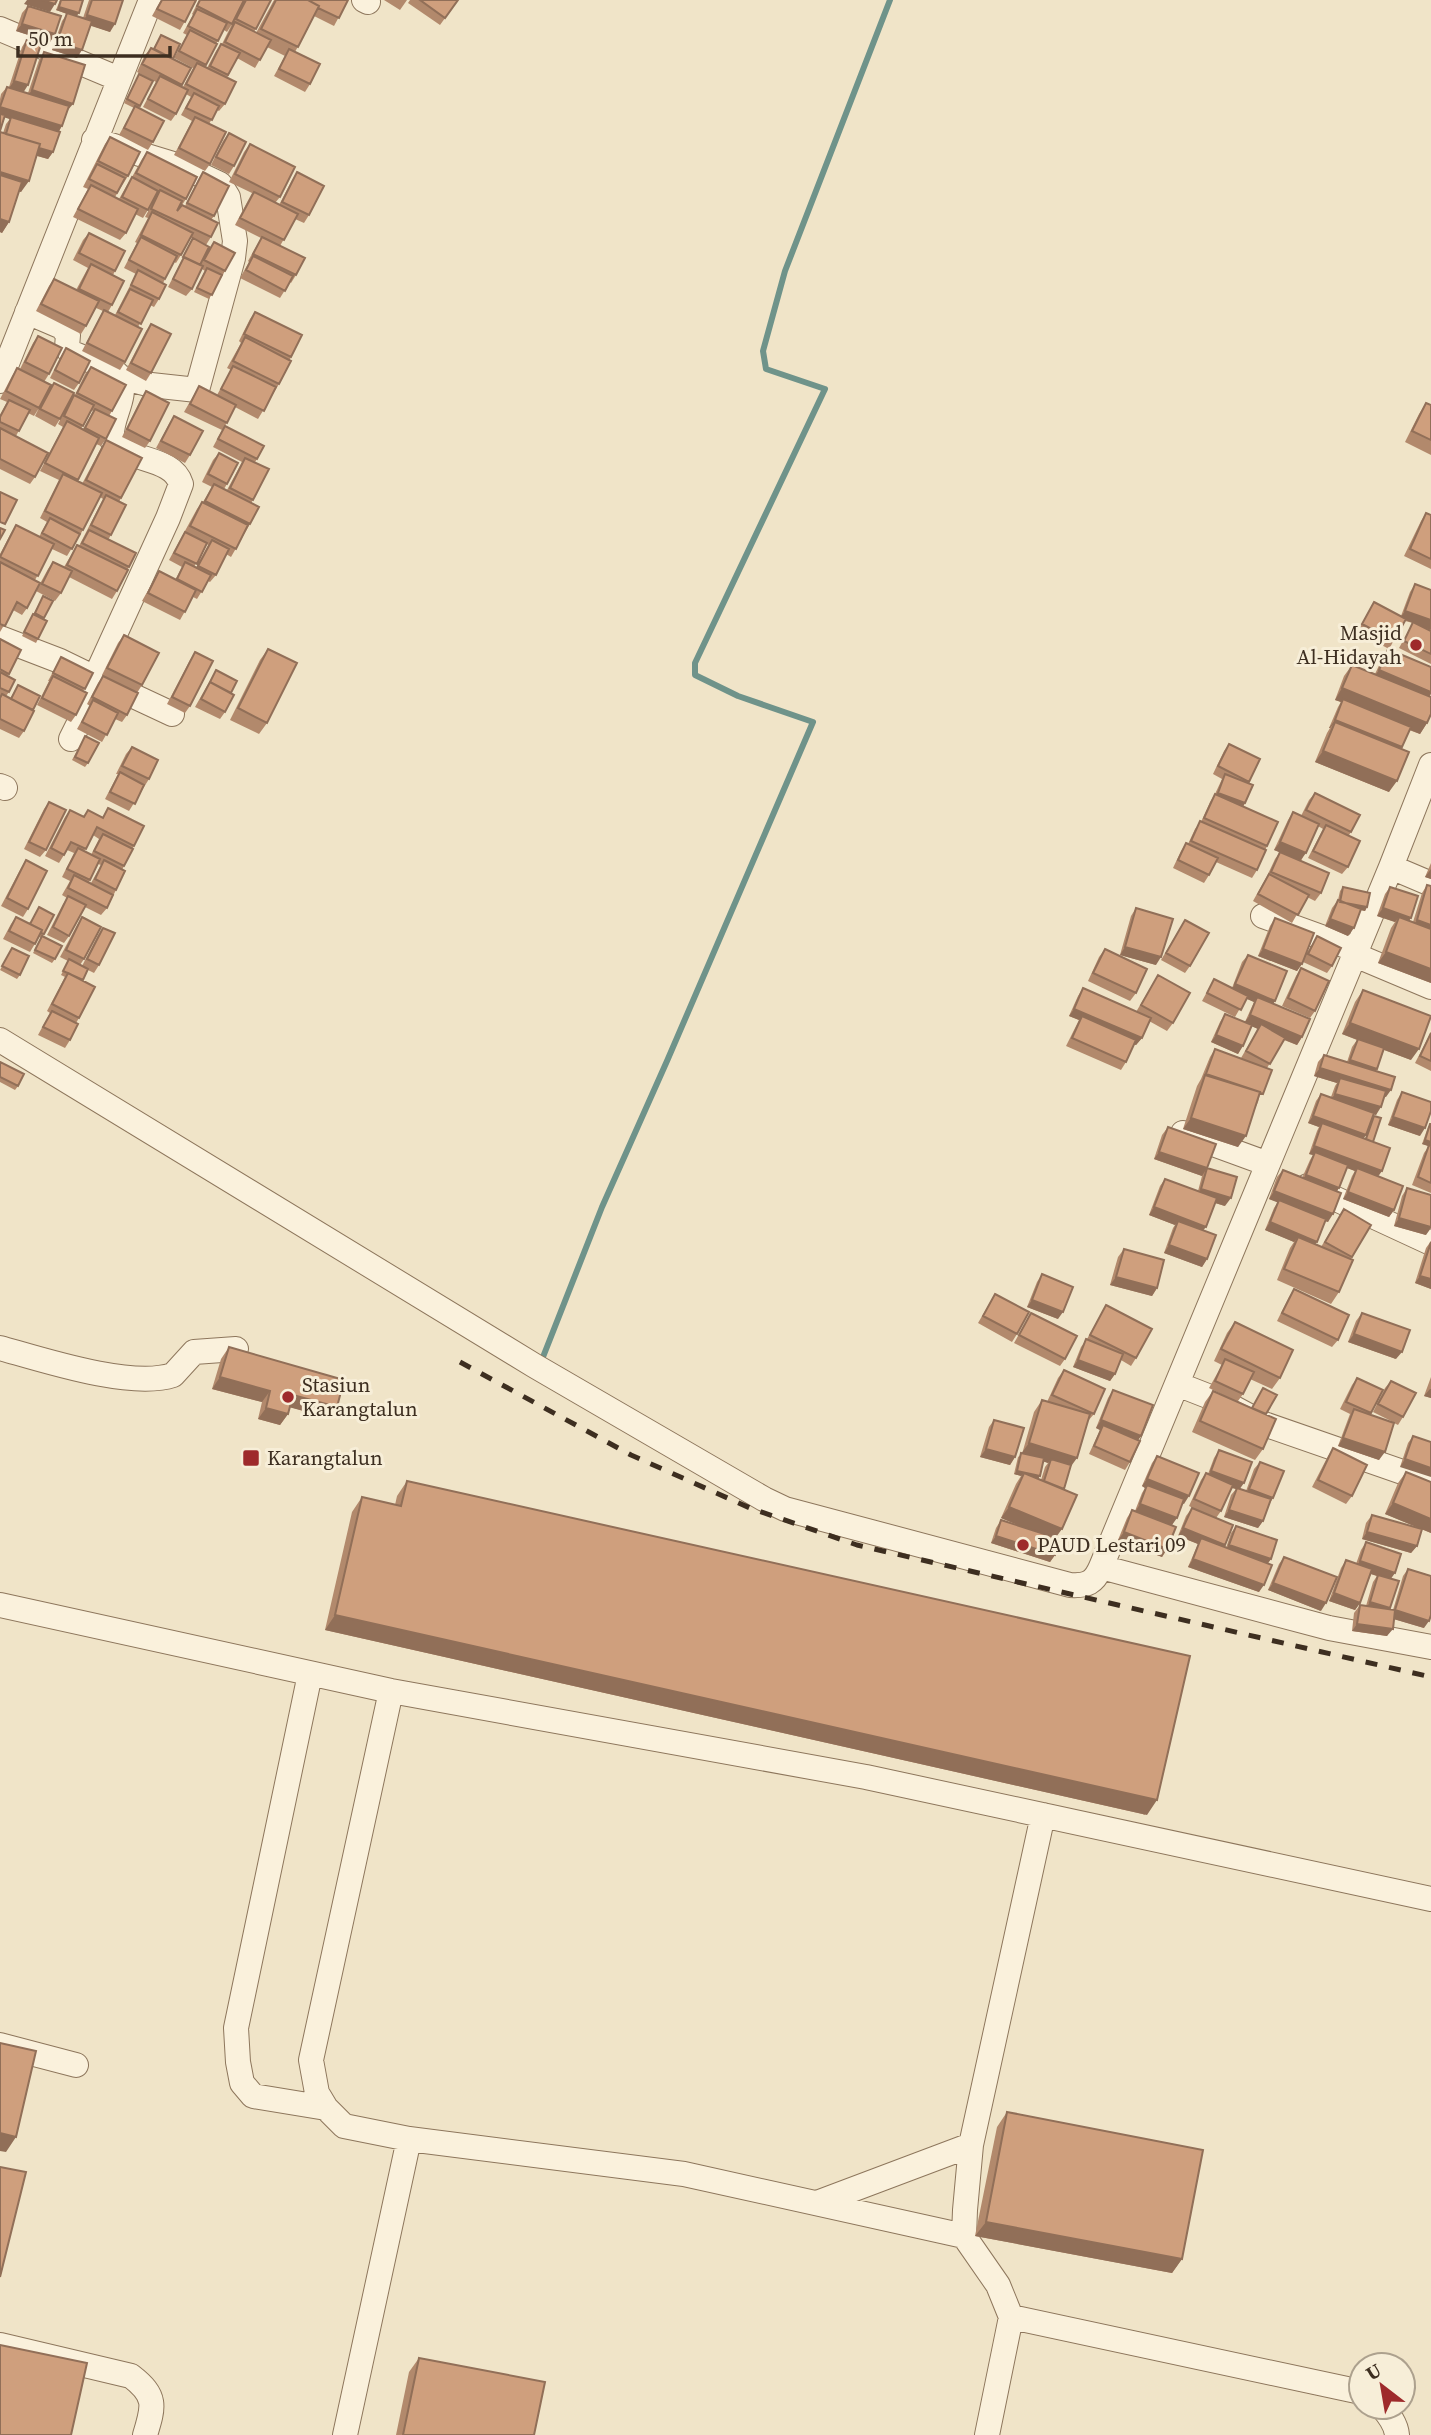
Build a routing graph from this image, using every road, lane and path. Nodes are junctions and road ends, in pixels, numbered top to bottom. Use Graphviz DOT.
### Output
graph roads {
  1 [pos="151,0"];
  2 [pos="0,29"];
  3 [pos="119,79"];
  4 [pos="94,140"];
  5 [pos="27,312"];
  6 [pos="120,377"];
  7 [pos="0,381"];
  8 [pos="0,638"];
  9 [pos="95,678"];
  10 [pos="172,714"];
  11 [pos="71,739"];
  12 [pos="1431,765"];
  13 [pos="1391,867"];
  14 [pos="1431,884"];
  15 [pos="1263,916"];
  16 [pos="1356,952"];
  17 [pos="1431,987"];
  18 [pos="0,1040"];
  19 [pos="1171,1129"];
  20 [pos="1267,1167"];
  21 [pos="1431,1243"];
  22 [pos="0,1348"];
  23 [pos="236,1349"];
  24 [pos="1178,1384"];
  25 [pos="1431,1482"];
  26 [pos="1101,1567"];
  27 [pos="0,1605"];
  28 [pos="1431,1647"];
  29 [pos="310,1674"];
  30 [pos="391,1690"];
  31 [pos="1043,1815"];
  32 [pos="1431,1899"];
  33 [pos="0,2045"];
  34 [pos="76,2065"];
  35 [pos="326,2108"];
  36 [pos="409,2139"];
  37 [pos="971,2145"];
  38 [pos="817,2203"];
  39 [pos="964,2236"];
  40 [pos="1011,2316"];
  41 [pos="0,2345"];
  42 [pos="1347,2389"];
  43 [pos="145,2435"];
  44 [pos="345,2435"];
  45 [pos="987,2435"];
  1 -- 3 [label="street"];
  2 -- 3 [label="street"];
  3 -- 4 [label="street"];
  4 -- 5 [label="street"];
  4 -- 6 [label="street"];
  5 -- 6 [label="street"];
  5 -- 7 [label="street"];
  6 -- 9 [label="street"];
  8 -- 9 [label="street"];
  9 -- 10 [label="street"];
  9 -- 11 [label="street"];
  12 -- 13 [label="street"];
  13 -- 14 [label="street"];
  13 -- 16 [label="street"];
  15 -- 16 [label="street"];
  16 -- 17 [label="street"];
  16 -- 20 [label="street"];
  18 -- 26 [label="street"];
  19 -- 20 [label="street"];
  20 -- 21 [label="street"];
  20 -- 24 [label="street"];
  22 -- 23 [label="street"];
  24 -- 25 [label="street"];
  24 -- 26 [label="street"];
  26 -- 28 [label="street"];
  27 -- 29 [label="street"];
  29 -- 30 [label="street"];
  29 -- 35 [label="street"];
  30 -- 31 [label="street"];
  30 -- 35 [label="street"];
  31 -- 32 [label="street"];
  31 -- 37 [label="street"];
  33 -- 34 [label="street"];
  35 -- 36 [label="street"];
  36 -- 38 [label="street"];
  36 -- 44 [label="street"];
  37 -- 38 [label="street"];
  37 -- 39 [label="street"];
  38 -- 39 [label="street"];
  39 -- 40 [label="street"];
  40 -- 42 [label="street"];
  40 -- 45 [label="street"];
  41 -- 43 [label="street"];
}
